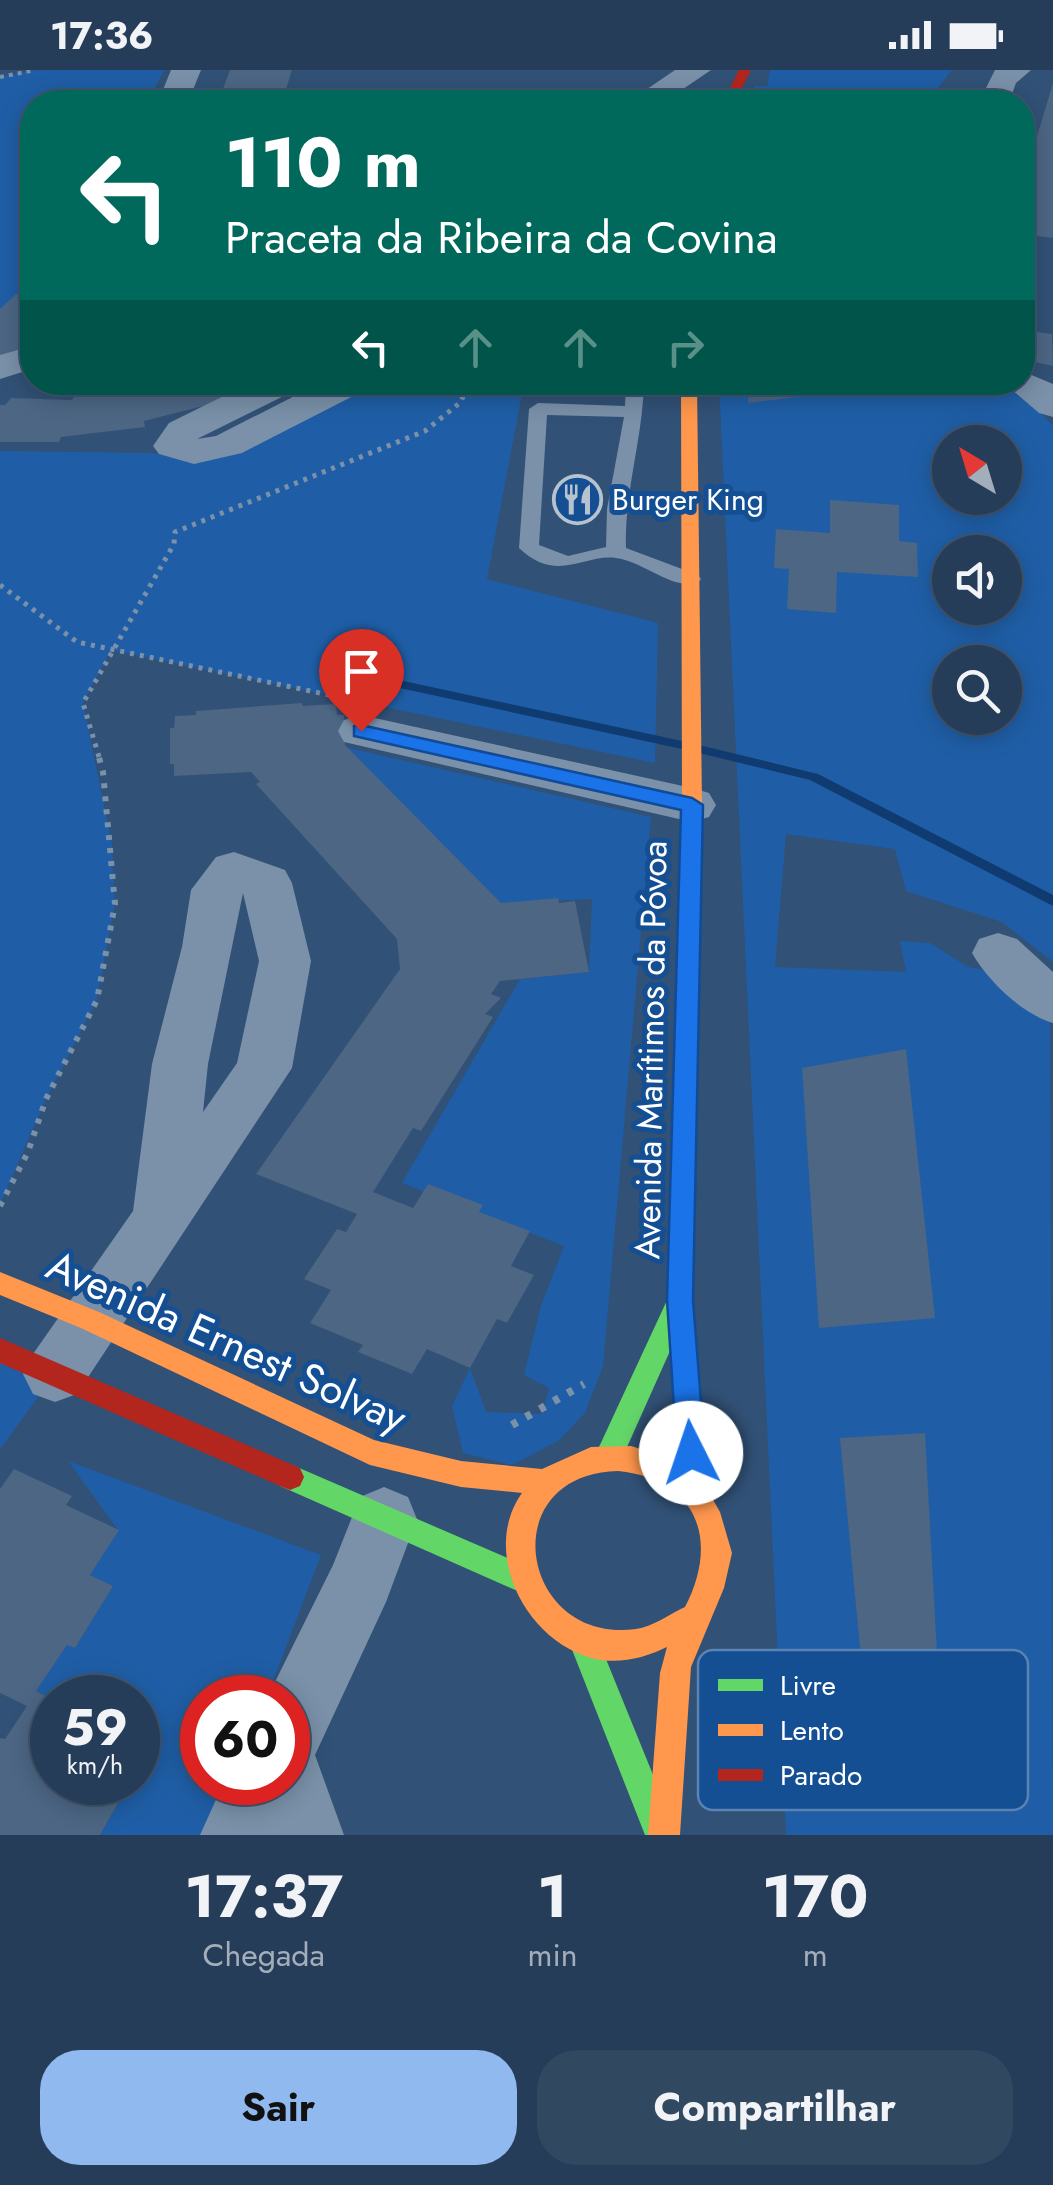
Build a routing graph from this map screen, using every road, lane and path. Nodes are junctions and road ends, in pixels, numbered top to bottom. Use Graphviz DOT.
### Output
graph roads {
  1 [pos="35,70"];
  2 [pos="696,70"];
  3 [pos="1016,70"];
  4 [pos="0,77"];
  5 [pos="663,90"];
  6 [pos="998,90"];
  7 [pos="256,395"];
  8 [pos="326,395"];
  9 [pos="463,395"];
  10 [pos="635,395"];
  11 [pos="689,395"];
  12 [pos="634,412"];
  13 [pos="616,551"];
  14 [pos="691,579"];
  15 [pos="0,585"];
  16 [pos="353,715"];
  17 [pos="692,805"];
  18 [pos="998,953"];
  19 [pos="1053,1003"];
  20 [pos="0,1206"];
  21 [pos="162,1217"];
  22 [pos="0,1283"];
  23 [pos="680,1300"];
  24 [pos="90,1320"];
  25 [pos="0,1350"];
  26 [pos="55,1374"];
  27 [pos="609,1456"];
  28 [pos="543,1482"];
  29 [pos="694,1490"];
  30 [pos="384,1518"];
  31 [pos="524,1578"];
  32 [pos="695,1618"];
  33 [pos="584,1642"];
  34 [pos="310,1687"];
  35 [pos="252,1805"];
  36 [pos="297,1805"];
  37 [pos="237,1835"];
  38 [pos="307,1835"];
  39 [pos="662,1835"];
  1 -- 4 [label="path"];
  2 -- 5 [label="street"];
  3 -- 6 [label="street"];
  7 -- 8 [label="street"];
  9 -- 20 [label="path"];
  10 -- 12 [label="lane"];
  11 -- 14 [label="main road, Avenida Marítimos da Póvoa"];
  12 -- 13 [label="lane"];
  12 -- 13 [label="lane"];
  13 -- 14 [label="lane"];
  14 -- 17 [label="main road, Avenida Marítimos da Póvoa"];
  15 -- 16 [label="path"];
  16 -- 17 [label="street"];
  17 -- 23 [label="main road, Avenida Marítimos da Póvoa"];
  18 -- 19 [label="street"];
  21 -- 21 [label="street"];
  21 -- 24 [label="street"];
  22 -- 24 [label="main road, Avenida Ernest Solvay"];
  23 -- 27 [label="main road, Avenida Marítimos da Póvoa"];
  23 -- 29 [label="main road, Avenida Marítimos da Póvoa"];
  24 -- 26 [label="street"];
  24 -- 28 [label="main road, Avenida Ernest Solvay"];
  25 -- 26 [label="main road"];
  26 -- 30 [label="main road"];
  27 -- 28 [label="main road"];
  27 -- 29 [label="main road"];
  28 -- 31 [label="main road"];
  29 -- 32 [label="main road, Avenida Marítimos da Póvoa"];
  30 -- 31 [label="main road"];
  30 -- 34 [label="street"];
  31 -- 33 [label="main road"];
  32 -- 33 [label="main road"];
  32 -- 39 [label="main road, Avenida Marítimos da Póvoa"];
  33 -- 39 [label="main road, Avenida Marítimos da Póvoa"];
  35 -- 37 [label="street"];
  36 -- 38 [label="street"];
}
